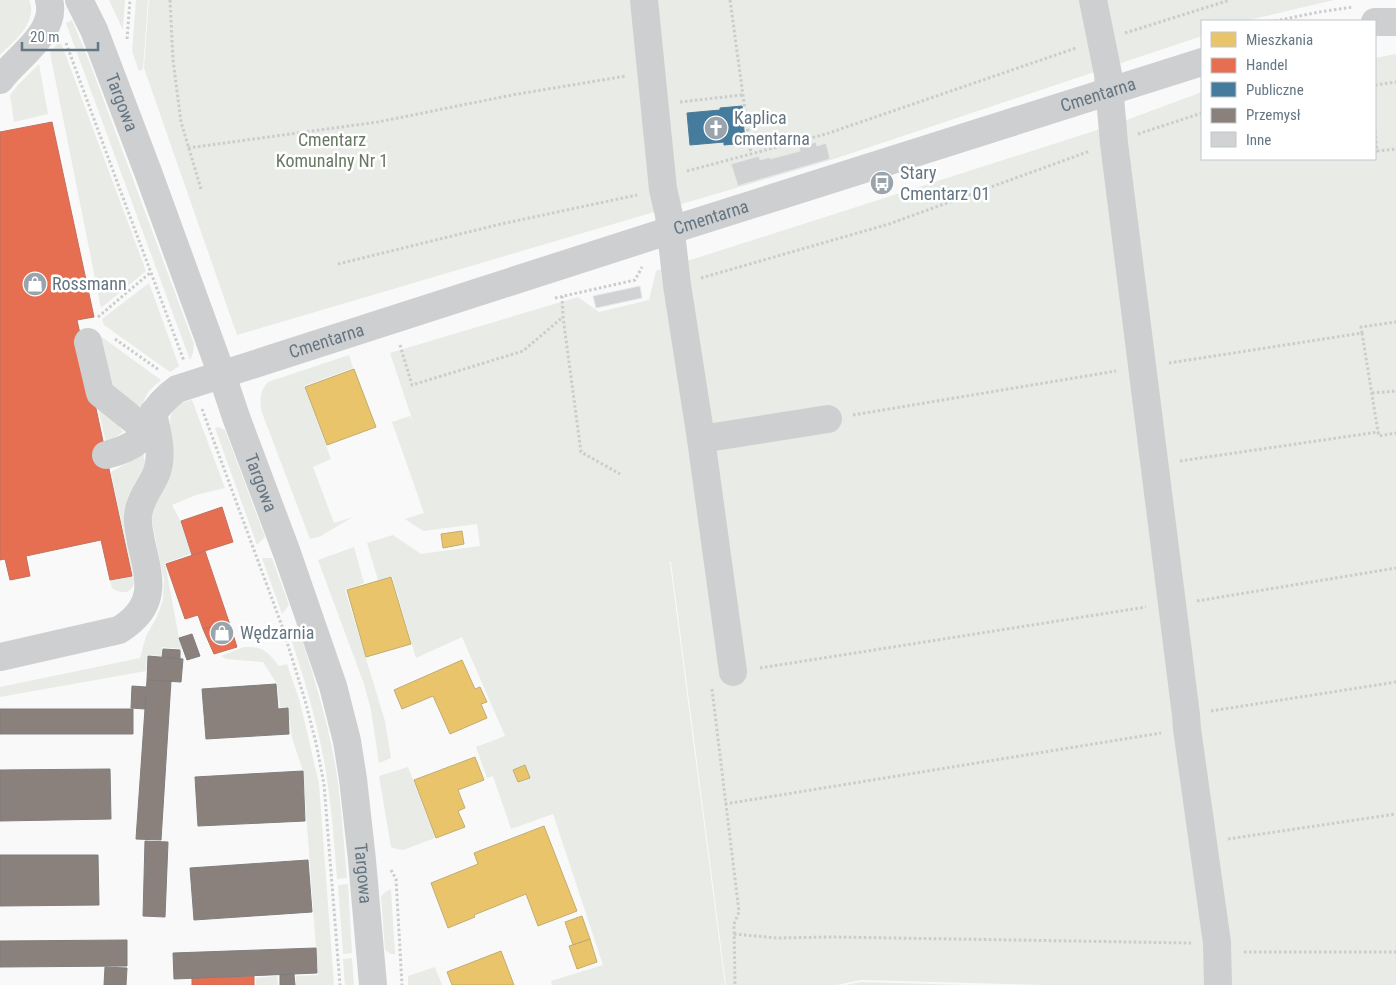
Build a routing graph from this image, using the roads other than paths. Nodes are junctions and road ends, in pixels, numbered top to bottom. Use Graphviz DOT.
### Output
graph roads {
  1 [pos="79,0"];
  2 [pos="644,0"];
  3 [pos="1093,0"];
  4 [pos="49,9"];
  5 [pos="1368,14"];
  6 [pos="1396,22"];
  7 [pos="1201,62"];
  8 [pos="0,80"];
  9 [pos="1111,91"];
  10 [pos="671,231"];
  11 [pos="96,333"];
  12 [pos="222,375"];
  13 [pos="828,419"];
  14 [pos="150,421"];
  15 [pos="701,439"];
  16 [pos="106,455"];
  17 [pos="0,657"];
  18 [pos="733,672"];
  19 [pos="372,985"];
  20 [pos="1218,985"];
  1 -- 12 [label="street, Targowa"];
  2 -- 10 [label="street"];
  3 -- 9 [label="street"];
  4 -- 8 [label="street"];
  5 -- 6 [label="street"];
  7 -- 9 [label="street, Cmentarna"];
  9 -- 10 [label="street, Cmentarna"];
  9 -- 20 [label="street"];
  10 -- 12 [label="street, Cmentarna"];
  10 -- 15 [label="street"];
  11 -- 14 [label="street"];
  12 -- 14 [label="street, Cmentarna"];
  12 -- 19 [label="street, Targowa"];
  13 -- 15 [label="street"];
  14 -- 16 [label="street, Cmentarna"];
  14 -- 17 [label="street"];
  15 -- 18 [label="street"];
}
